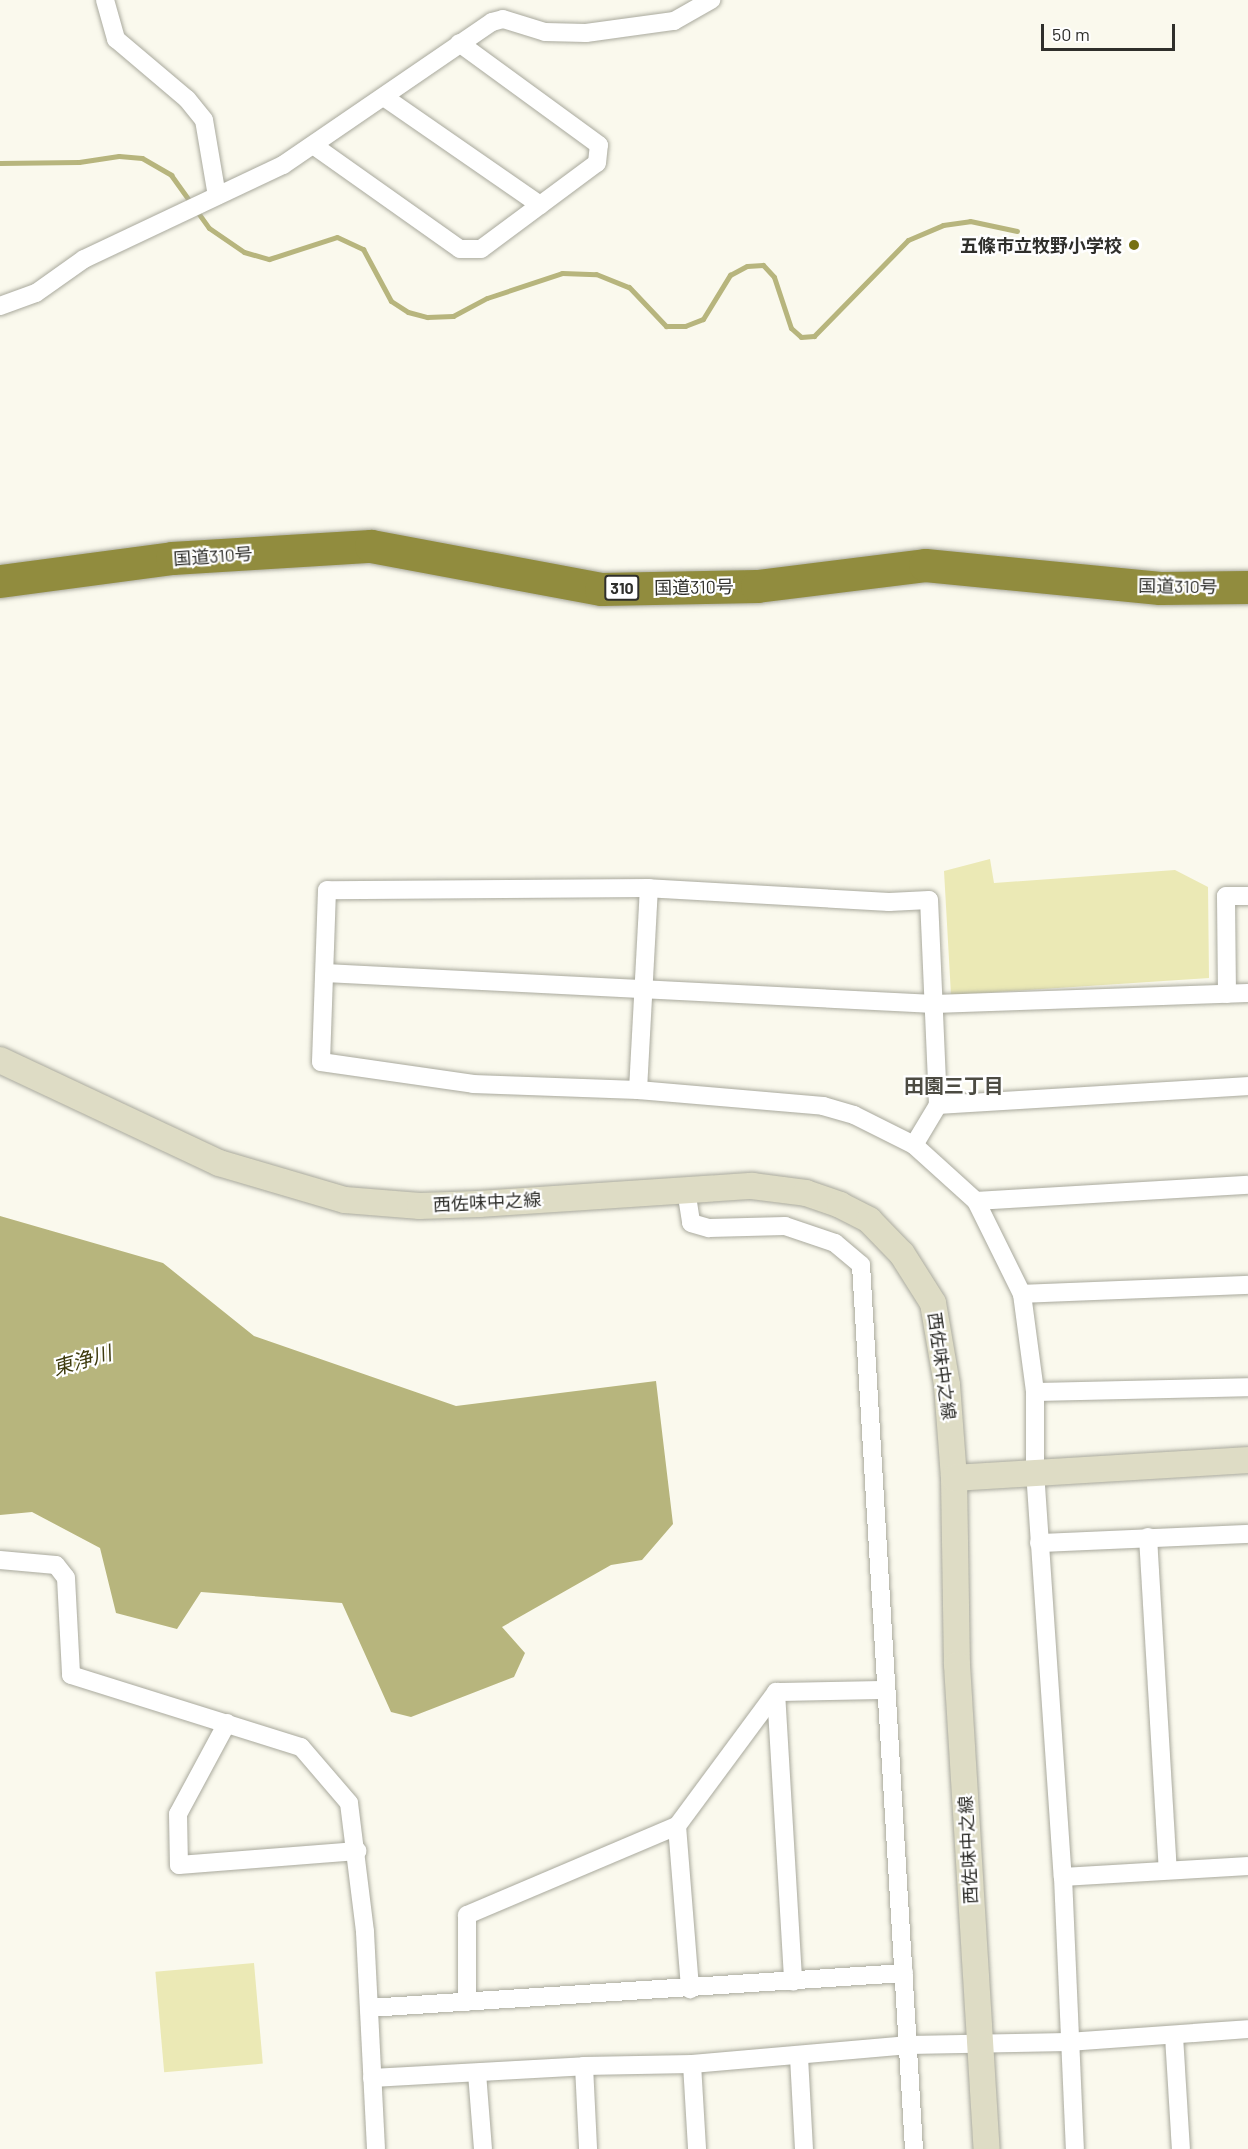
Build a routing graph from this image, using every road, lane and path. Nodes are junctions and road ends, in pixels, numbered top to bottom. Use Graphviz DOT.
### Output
graph roads {
  1 [pos="105,0"];
  2 [pos="711,0"];
  3 [pos="459,44"];
  4 [pos="384,97"];
  5 [pos="313,145"];
  6 [pos="217,196"];
  7 [pos="540,205"];
  8 [pos="0,306"];
  9 [pos="0,581"];
  10 [pos="1248,587"];
  11 [pos="649,888"];
  12 [pos="1248,896"];
  13 [pos="325,973"];
  14 [pos="645,990"];
  15 [pos="1248,993"];
  16 [pos="1227,994"];
  17 [pos="934,1004"];
  18 [pos="0,1060"];
  19 [pos="1248,1086"];
  20 [pos="638,1090"];
  21 [pos="938,1105"];
  22 [pos="914,1145"];
  23 [pos="1248,1185"];
  24 [pos="686,1190"];
  25 [pos="976,1201"];
  26 [pos="1248,1284"];
  27 [pos="1022,1294"];
  28 [pos="1248,1387"];
  29 [pos="1035,1392"];
  30 [pos="1248,1460"];
  31 [pos="1035,1471"];
  32 [pos="954,1478"];
  33 [pos="1248,1534"];
  34 [pos="1148,1537"];
  35 [pos="1039,1543"];
  36 [pos="0,1560"];
  37 [pos="885,1690"];
  38 [pos="776,1692"];
  39 [pos="227,1723"];
  40 [pos="677,1826"];
  41 [pos="357,1851"];
  42 [pos="1248,1866"];
  43 [pos="1168,1869"];
  44 [pos="1063,1877"];
  45 [pos="904,1973"];
  46 [pos="793,1982"];
  47 [pos="690,1989"];
  48 [pos="467,2002"];
  49 [pos="369,2008"];
  50 [pos="1248,2029"];
  51 [pos="1174,2036"];
  52 [pos="1068,2042"];
  53 [pos="980,2043"];
  54 [pos="909,2045"];
  55 [pos="799,2057"];
  56 [pos="692,2064"];
  57 [pos="584,2066"];
  58 [pos="477,2073"];
  59 [pos="372,2078"];
  60 [pos="376,2149"];
  61 [pos="483,2149"];
  62 [pos="588,2149"];
  63 [pos="697,2149"];
  64 [pos="804,2149"];
  65 [pos="914,2149"];
  66 [pos="987,2149"];
  67 [pos="1075,2149"];
  68 [pos="1181,2149"];
  1 -- 6 [label="street"];
  2 -- 3 [label="street"];
  3 -- 4 [label="street"];
  3 -- 7 [label="street"];
  4 -- 5 [label="street"];
  4 -- 7 [label="street"];
  5 -- 6 [label="street"];
  5 -- 7 [label="street"];
  6 -- 8 [label="street"];
  9 -- 10 [label="highway, 国道310号 / 310"];
  11 -- 13 [label="street"];
  11 -- 14 [label="street"];
  11 -- 17 [label="street"];
  12 -- 16 [label="street"];
  13 -- 14 [label="street"];
  13 -- 20 [label="street"];
  14 -- 17 [label="street"];
  14 -- 20 [label="street"];
  15 -- 16 [label="street"];
  16 -- 17 [label="street"];
  17 -- 21 [label="street"];
  18 -- 24 [label="main road, 西佐味中之線"];
  19 -- 21 [label="street"];
  20 -- 22 [label="street"];
  21 -- 22 [label="street"];
  22 -- 25 [label="street"];
  23 -- 25 [label="street"];
  24 -- 32 [label="main road, 西佐味中之線"];
  24 -- 37 [label="street"];
  25 -- 27 [label="street"];
  26 -- 27 [label="street"];
  27 -- 29 [label="street"];
  28 -- 29 [label="street"];
  29 -- 31 [label="street"];
  30 -- 31 [label="main road"];
  31 -- 32 [label="main road"];
  31 -- 35 [label="street"];
  32 -- 53 [label="main road, 西佐味中之線"];
  33 -- 34 [label="street"];
  34 -- 35 [label="street"];
  34 -- 43 [label="street"];
  35 -- 44 [label="street"];
  36 -- 39 [label="street"];
  37 -- 38 [label="street"];
  37 -- 45 [label="street"];
  38 -- 40 [label="street"];
  38 -- 46 [label="street"];
  39 -- 41 [label="street"];
  39 -- 41 [label="street"];
  40 -- 47 [label="street"];
  40 -- 48 [label="street"];
  41 -- 49 [label="street"];
  42 -- 43 [label="street"];
  43 -- 44 [label="street"];
  44 -- 52 [label="street"];
  45 -- 46 [label="street"];
  45 -- 54 [label="street"];
  46 -- 47 [label="street"];
  47 -- 48 [label="street"];
  48 -- 49 [label="street"];
  49 -- 59 [label="street"];
  50 -- 51 [label="street"];
  51 -- 52 [label="street"];
  51 -- 68 [label="street"];
  52 -- 53 [label="street"];
  52 -- 67 [label="street"];
  53 -- 54 [label="street"];
  53 -- 66 [label="main road, 西佐味中之線"];
  54 -- 55 [label="street"];
  54 -- 65 [label="street"];
  55 -- 56 [label="street"];
  55 -- 64 [label="street"];
  56 -- 57 [label="street"];
  56 -- 63 [label="street"];
  57 -- 58 [label="street"];
  57 -- 62 [label="street"];
  58 -- 59 [label="street"];
  58 -- 61 [label="street"];
  59 -- 60 [label="street"];
}
